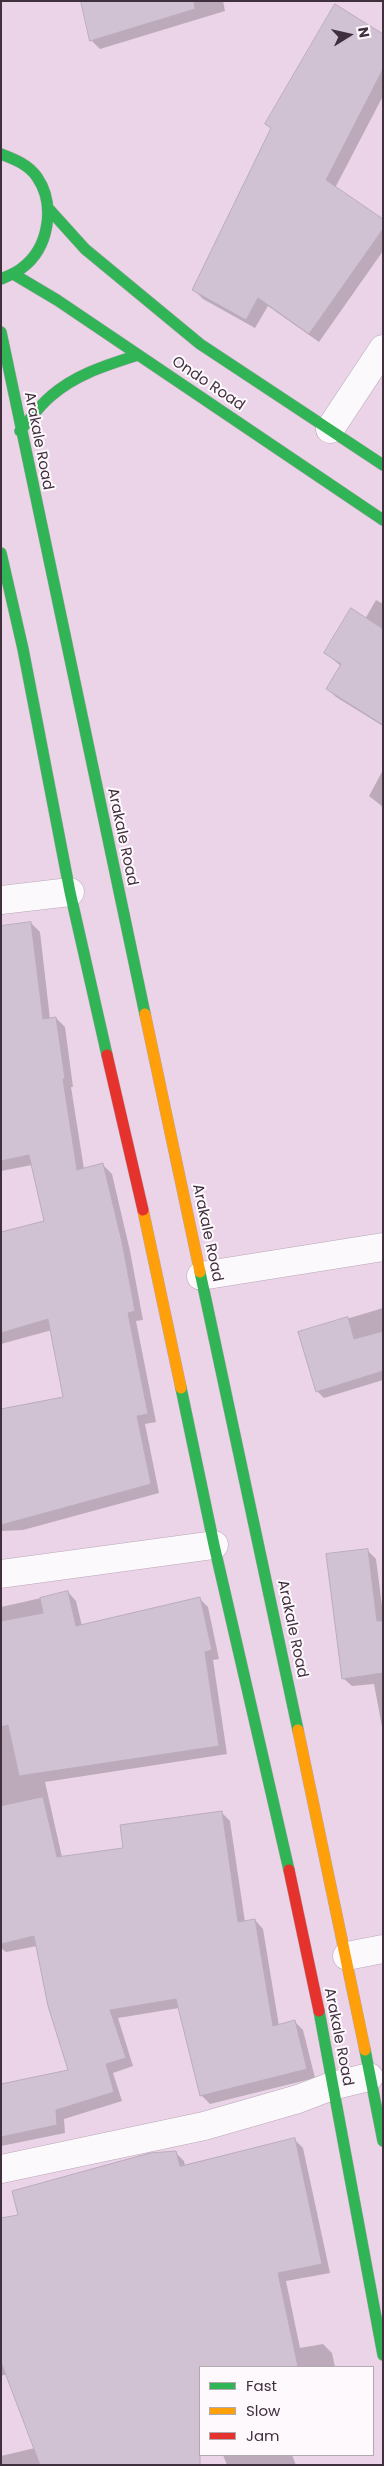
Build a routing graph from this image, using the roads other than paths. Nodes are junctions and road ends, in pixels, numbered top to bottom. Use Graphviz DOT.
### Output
graph roads {
  1 [pos="5,152"];
  2 [pos="48,208"];
  3 [pos="15,275"];
  4 [pos="1,279"];
  5 [pos="1,332"];
  6 [pos="383,349"];
  7 [pos="138,355"];
  8 [pos="330,428"];
  9 [pos="20,431"];
  10 [pos="383,465"];
  11 [pos="383,520"];
  12 [pos="3,567"];
  13 [pos="70,892"];
  14 [pos="1,900"];
  15 [pos="383,1247"];
  16 [pos="201,1276"];
  17 [pos="214,1545"];
  18 [pos="1,1574"];
  19 [pos="383,1949"];
  20 [pos="347,1956"];
  21 [pos="369,2077"];
  22 [pos="332,2086"];
  23 [pos="383,2142"];
  24 [pos="1,2169"];
  25 [pos="383,2355"];
  1 -- 2 [label="main road"];
  2 -- 3 [label="main road"];
  2 -- 8 [label="main road, Ondo Road"];
  3 -- 4 [label="main road"];
  3 -- 7 [label="main road, Ondo Road"];
  5 -- 9 [label="main road, Arakale Road"];
  6 -- 8 [label="street"];
  7 -- 9 [label="main road"];
  7 -- 11 [label="main road, Ondo Road"];
  8 -- 10 [label="main road, Ondo Road"];
  9 -- 16 [label="main road, Arakale Road"];
  12 -- 13 [label="main road, Arakale Road"];
  13 -- 14 [label="street"];
  13 -- 17 [label="main road, Arakale Road"];
  15 -- 16 [label="street"];
  16 -- 20 [label="main road, Arakale Road"];
  17 -- 18 [label="street"];
  17 -- 22 [label="main road, Arakale Road"];
  19 -- 20 [label="street"];
  20 -- 21 [label="main road, Arakale Road"];
  21 -- 22 [label="street"];
  21 -- 23 [label="main road, Arakale Road"];
  22 -- 24 [label="street"];
  22 -- 25 [label="main road, Arakale Road"];
}
